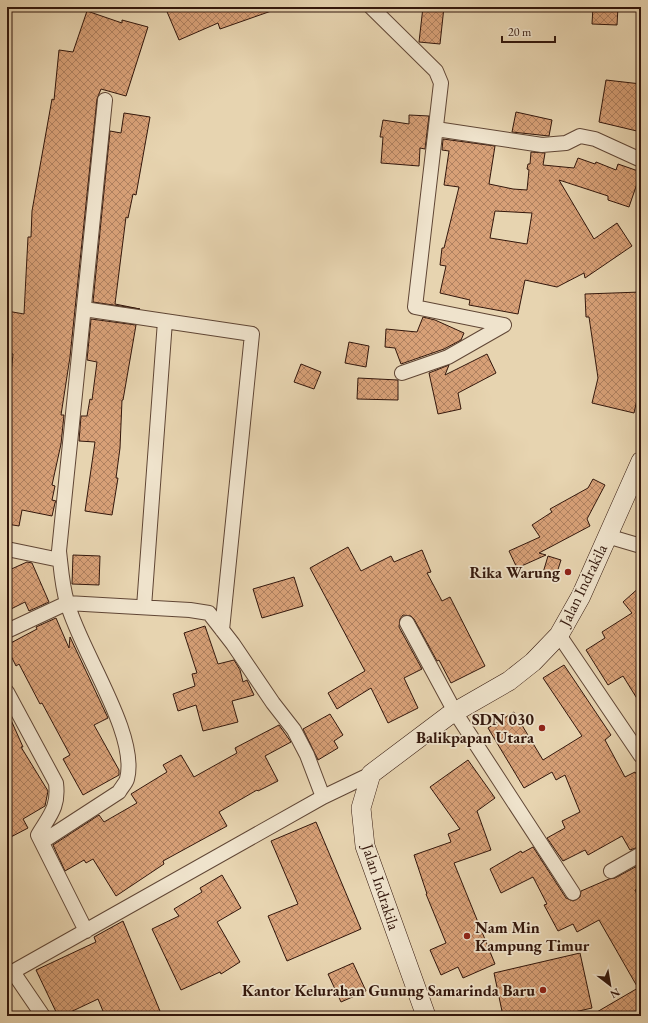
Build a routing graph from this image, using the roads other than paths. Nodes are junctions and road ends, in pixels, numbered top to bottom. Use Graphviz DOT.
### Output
graph roads {
  1 [pos="371,7"];
  2 [pos="106,100"];
  3 [pos="436,129"];
  4 [pos="641,160"];
  5 [pos="84,309"];
  6 [pos="165,321"];
  7 [pos="402,373"];
  8 [pos="641,461"];
  9 [pos="607,536"];
  10 [pos="641,546"];
  11 [pos="7,549"];
  12 [pos="60,560"];
  13 [pos="67,603"];
  14 [pos="144,607"];
  15 [pos="406,623"];
  16 [pos="222,630"];
  17 [pos="7,631"];
  18 [pos="559,635"];
  19 [pos="7,692"];
  20 [pos="455,712"];
  21 [pos="641,756"];
  22 [pos="371,774"];
  23 [pos="323,797"];
  24 [pos="42,842"];
  25 [pos="641,854"];
  26 [pos="611,871"];
  27 [pos="573,893"];
  28 [pos="86,931"];
  29 [pos="10,974"];
  30 [pos="43,1016"];
  31 [pos="426,1016"];
  1 -- 3 [label="street"];
  2 -- 5 [label="street"];
  3 -- 4 [label="street"];
  3 -- 7 [label="street"];
  5 -- 6 [label="street"];
  5 -- 12 [label="street"];
  6 -- 14 [label="street"];
  6 -- 16 [label="street"];
  8 -- 9 [label="street, Jalan Indrakila"];
  9 -- 10 [label="street"];
  9 -- 18 [label="street, Jalan Indrakila"];
  11 -- 12 [label="street"];
  12 -- 13 [label="street"];
  13 -- 14 [label="street"];
  13 -- 17 [label="street"];
  13 -- 24 [label="street"];
  14 -- 16 [label="street"];
  15 -- 20 [label="street"];
  16 -- 23 [label="street"];
  18 -- 20 [label="street, Jalan Indrakila"];
  18 -- 21 [label="street"];
  19 -- 24 [label="street"];
  20 -- 22 [label="street, Jalan Indrakila"];
  20 -- 27 [label="street"];
  22 -- 23 [label="street"];
  22 -- 31 [label="street, Jalan Indrakila"];
  23 -- 28 [label="street"];
  24 -- 28 [label="street"];
  25 -- 26 [label="street"];
  28 -- 29 [label="street"];
  29 -- 30 [label="street"];
}
